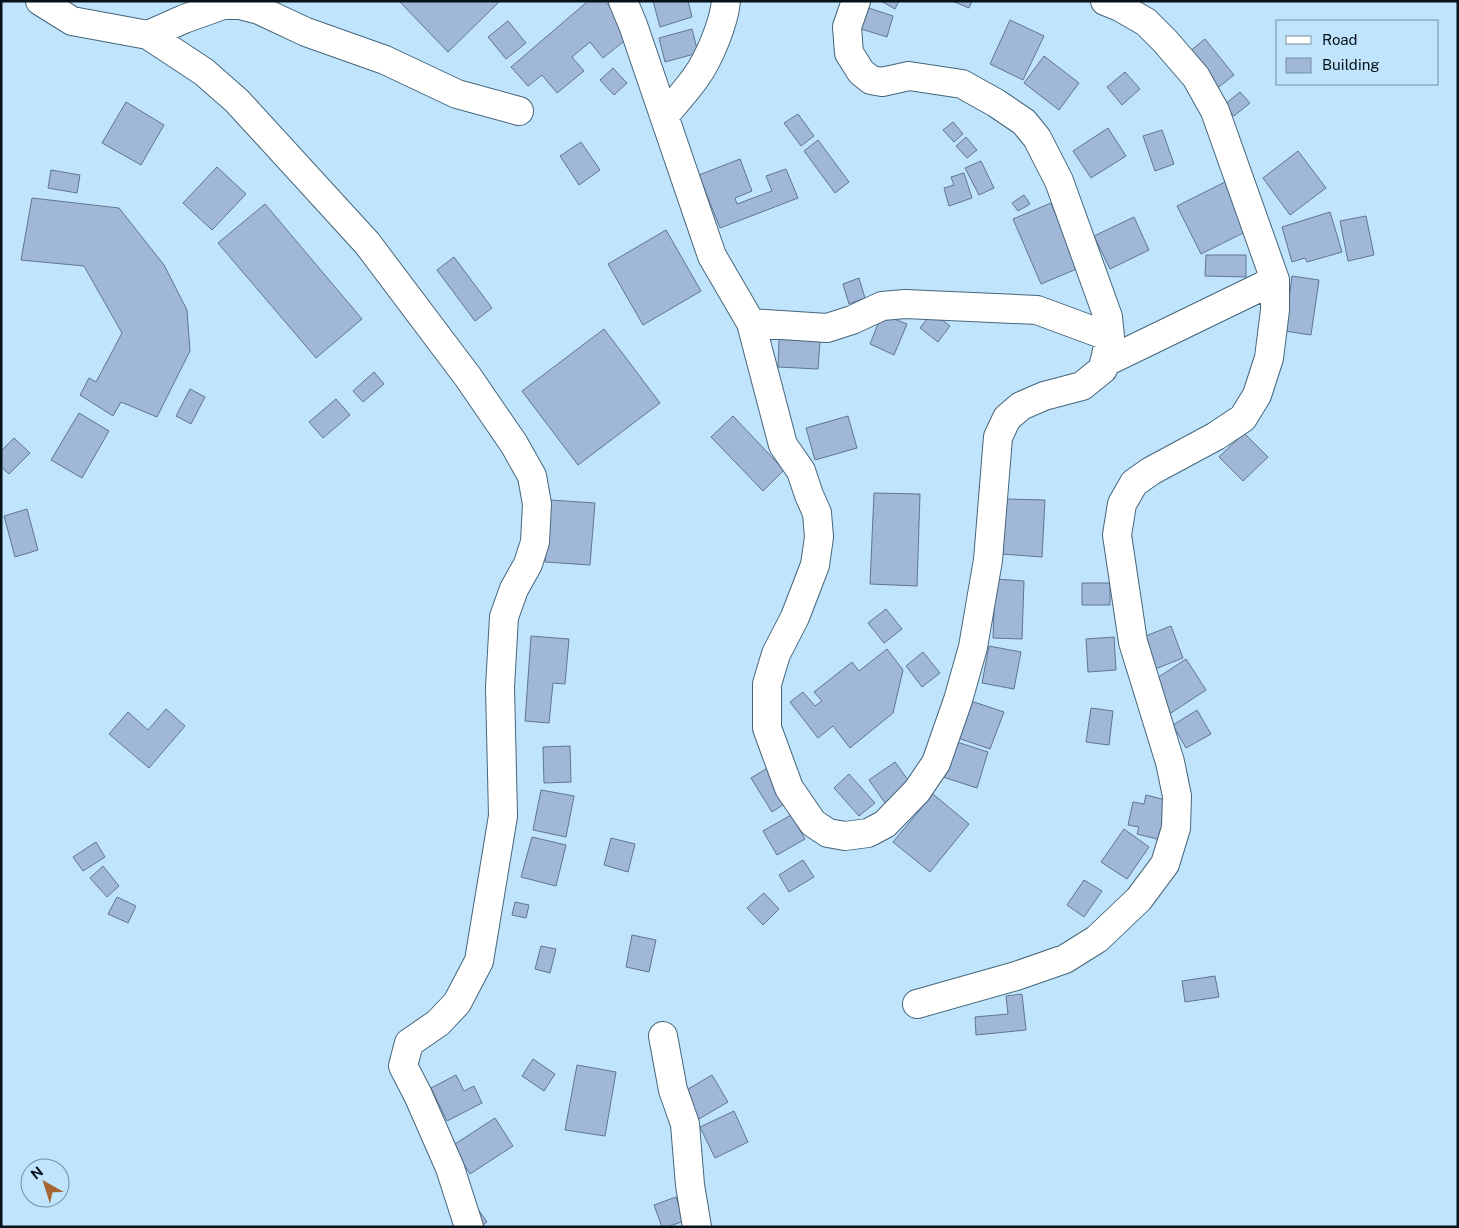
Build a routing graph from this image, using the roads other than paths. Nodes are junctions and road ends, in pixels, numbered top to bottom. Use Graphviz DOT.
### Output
graph roads {
  1 [pos="40,1"];
  2 [pos="623,1"];
  3 [pos="726,1"];
  4 [pos="856,1"];
  5 [pos="1105,1"];
  6 [pos="148,35"];
  7 [pos="519,111"];
  8 [pos="664,116"];
  9 [pos="1275,280"];
  10 [pos="751,323"];
  11 [pos="1110,336"];
  12 [pos="1104,363"];
  13 [pos="917,1004"];
  14 [pos="664,1036"];
  15 [pos="469,1227"];
  16 [pos="697,1227"];
  1 -- 6 [label="street"];
  2 -- 8 [label="street"];
  3 -- 8 [label="street"];
  4 -- 11 [label="street"];
  5 -- 9 [label="street"];
  6 -- 7 [label="street"];
  6 -- 15 [label="street"];
  8 -- 10 [label="street"];
  9 -- 12 [label="street"];
  9 -- 13 [label="street"];
  10 -- 11 [label="street"];
  10 -- 12 [label="street"];
  11 -- 12 [label="street"];
  14 -- 16 [label="street"];
}
